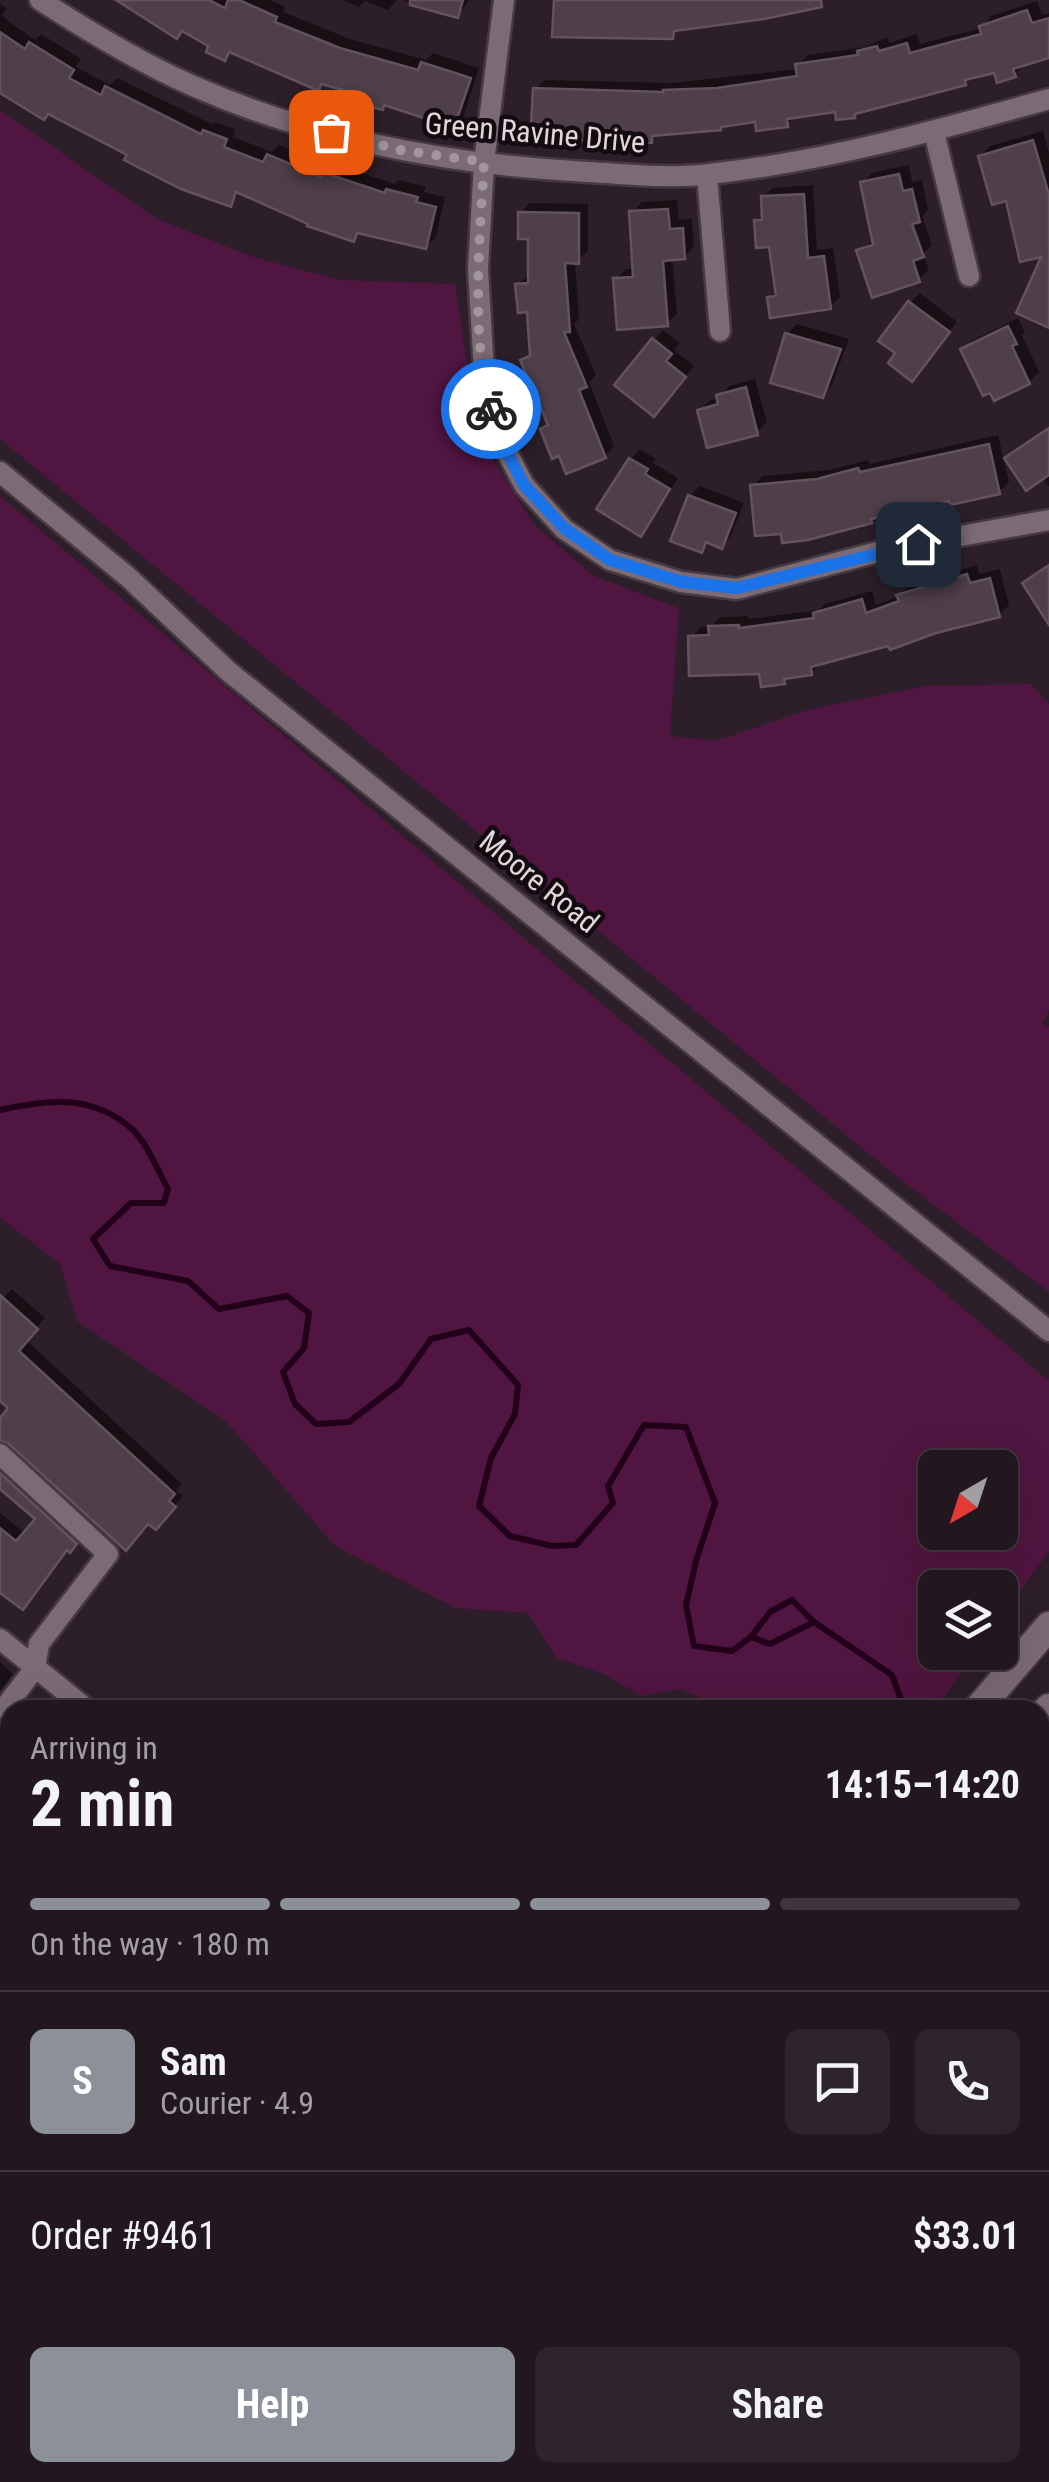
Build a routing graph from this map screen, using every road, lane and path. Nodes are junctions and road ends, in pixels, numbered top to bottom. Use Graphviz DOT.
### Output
graph roads {
  1 [pos="40,0"];
  2 [pos="504,0"];
  3 [pos="1049,99"];
  4 [pos="934,132"];
  5 [pos="484,162"];
  6 [pos="707,175"];
  7 [pos="969,276"];
  8 [pos="720,331"];
  9 [pos="0,472"];
  10 [pos="1049,520"];
  11 [pos="1049,1330"];
  12 [pos="0,1454"];
  13 [pos="1049,1626"];
  14 [pos="0,1639"];
  15 [pos="36,1668"];
  16 [pos="11,1700"];
  17 [pos="76,1700"];
  18 [pos="986,1700"];
  1 -- 5 [label="street, Green Ravine Drive"];
  2 -- 5 [label="street"];
  3 -- 4 [label="street, Green Ravine Drive"];
  4 -- 6 [label="street, Green Ravine Drive"];
  4 -- 7 [label="street"];
  5 -- 6 [label="street, Green Ravine Drive"];
  5 -- 10 [label="street"];
  6 -- 8 [label="street"];
  9 -- 11 [label="street, Moore Road"];
  12 -- 15 [label="street"];
  13 -- 18 [label="main road"];
  14 -- 15 [label="street"];
  15 -- 16 [label="street"];
  15 -- 17 [label="street"];
}
